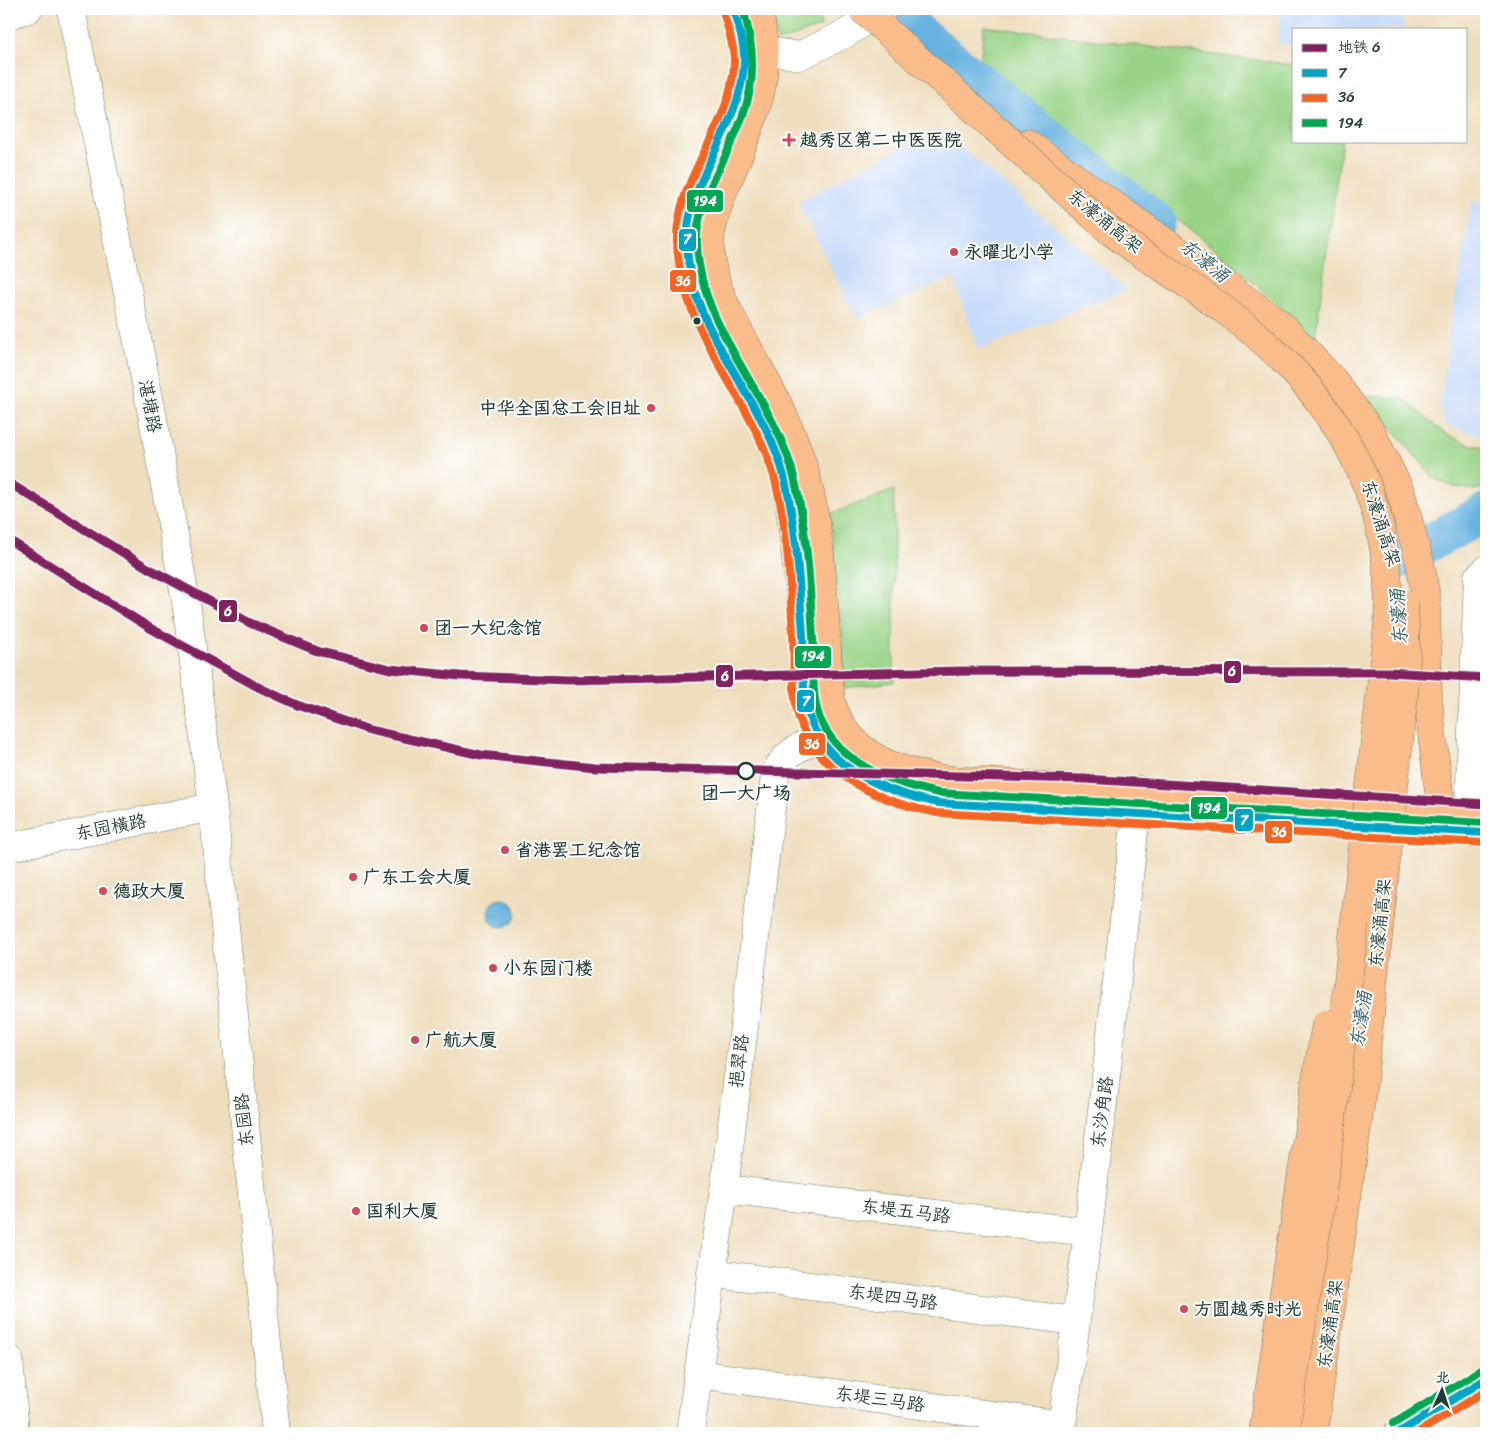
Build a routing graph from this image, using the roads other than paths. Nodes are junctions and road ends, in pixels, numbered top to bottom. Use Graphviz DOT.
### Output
graph roads {
  1 [pos="28,9"];
  2 [pos="71,9"];
  3 [pos="733,9"];
  4 [pos="758,9"];
  5 [pos="864,9"];
  6 [pos="883,9"];
  7 [pos="9,15"];
  8 [pos="765,50"];
  9 [pos="968,101"];
  10 [pos="1486,570"];
  11 [pos="832,734"];
  12 [pos="1138,802"];
  13 [pos="213,807"];
  14 [pos="1477,812"];
  15 [pos="1348,817"];
  16 [pos="1439,820"];
  17 [pos="1486,833"];
  18 [pos="9,847"];
  19 [pos="724,1189"];
  20 [pos="1088,1232"];
  21 [pos="711,1273"];
  22 [pos="1075,1321"];
  23 [pos="9,1359"];
  24 [pos="698,1374"];
  25 [pos="1486,1379"];
  26 [pos="1061,1429"];
  27 [pos="15,1433"];
  28 [pos="276,1433"];
  29 [pos="690,1433"];
  30 [pos="1263,1433"];
  31 [pos="1285,1433"];
  32 [pos="1313,1433"];
  33 [pos="1398,1433"];
  1 -- 7 [label="street"];
  2 -- 13 [label="street, 湛塘路"];
  3 -- 11 [label="main road"];
  4 -- 8 [label="main road"];
  5 -- 9 [label="main road, 东濠涌高架, bridge"];
  5 -- 15 [label="main road, 东濠涌高架, bridge"];
  6 -- 8 [label="street"];
  8 -- 11 [label="main road"];
  9 -- 16 [label="main road, bridge"];
  9 -- 32 [label="main road, 东濠涌高架, bridge"];
  10 -- 14 [label="street"];
  11 -- 12 [label="main road"];
  11 -- 19 [label="street, 挹翠路"];
  12 -- 15 [label="main road"];
  12 -- 20 [label="street, 东沙角路"];
  13 -- 18 [label="street, 东园横路"];
  13 -- 28 [label="street, 东园路"];
  14 -- 16 [label="main road"];
  15 -- 16 [label="main road, bridge"];
  15 -- 30 [label="main road, bridge"];
  15 -- 31 [label="main road, 东濠涌高架, bridge"];
  16 -- 17 [label="main road"];
  19 -- 20 [label="street, 东堤五马路"];
  19 -- 21 [label="street, 挹翠路"];
  20 -- 22 [label="street, 东沙角路"];
  21 -- 22 [label="street, 东堤四马路"];
  21 -- 24 [label="street, 挹翠路"];
  22 -- 26 [label="street, 东沙角路"];
  23 -- 27 [label="street"];
  24 -- 26 [label="street, 东堤三马路"];
  24 -- 29 [label="street, 挹翠路"];
  25 -- 33 [label="street"];
}
